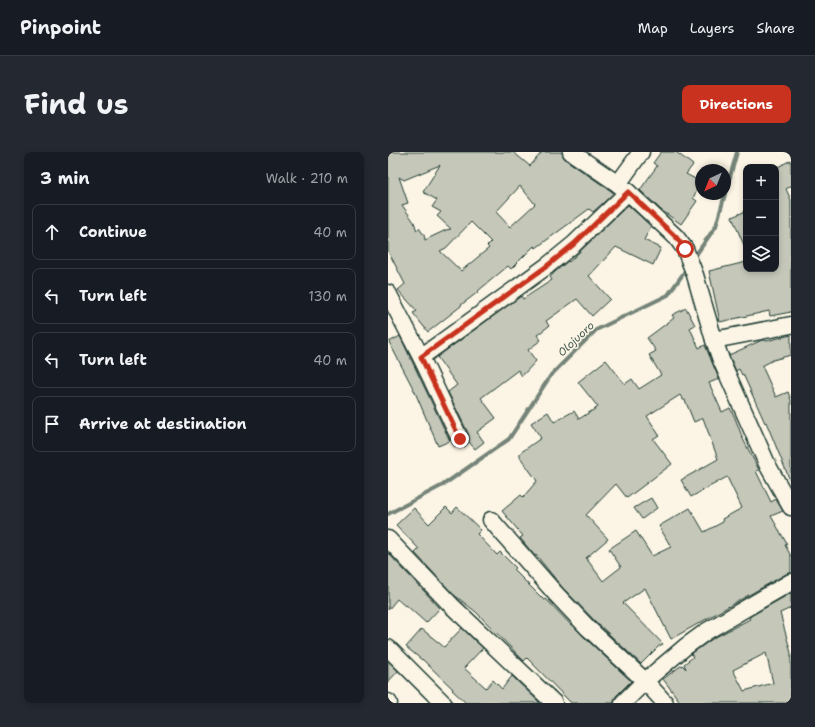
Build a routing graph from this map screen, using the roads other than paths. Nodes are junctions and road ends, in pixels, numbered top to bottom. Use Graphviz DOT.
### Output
graph roads {
  1 [pos="571,152"];
  2 [pos="641,152"];
  3 [pos="623,188"];
  4 [pos="388,294"];
  5 [pos="791,325"];
  6 [pos="714,340"];
  7 [pos="421,357"];
  8 [pos="460,439"];
  9 [pos="791,507"];
  10 [pos="491,520"];
  11 [pos="388,539"];
  12 [pos="791,582"];
  13 [pos="388,648"];
  14 [pos="645,681"];
  15 [pos="443,703"];
  16 [pos="554,703"];
  17 [pos="623,703"];
  18 [pos="665,703"];
  1 -- 3 [label="street"];
  2 -- 3 [label="street"];
  3 -- 6 [label="street"];
  3 -- 7 [label="street"];
  4 -- 7 [label="street"];
  5 -- 6 [label="street"];
  6 -- 9 [label="street"];
  7 -- 8 [label="street"];
  10 -- 14 [label="street"];
  11 -- 16 [label="street"];
  12 -- 14 [label="street"];
  13 -- 15 [label="street"];
  14 -- 17 [label="street"];
  14 -- 18 [label="street"];
}
